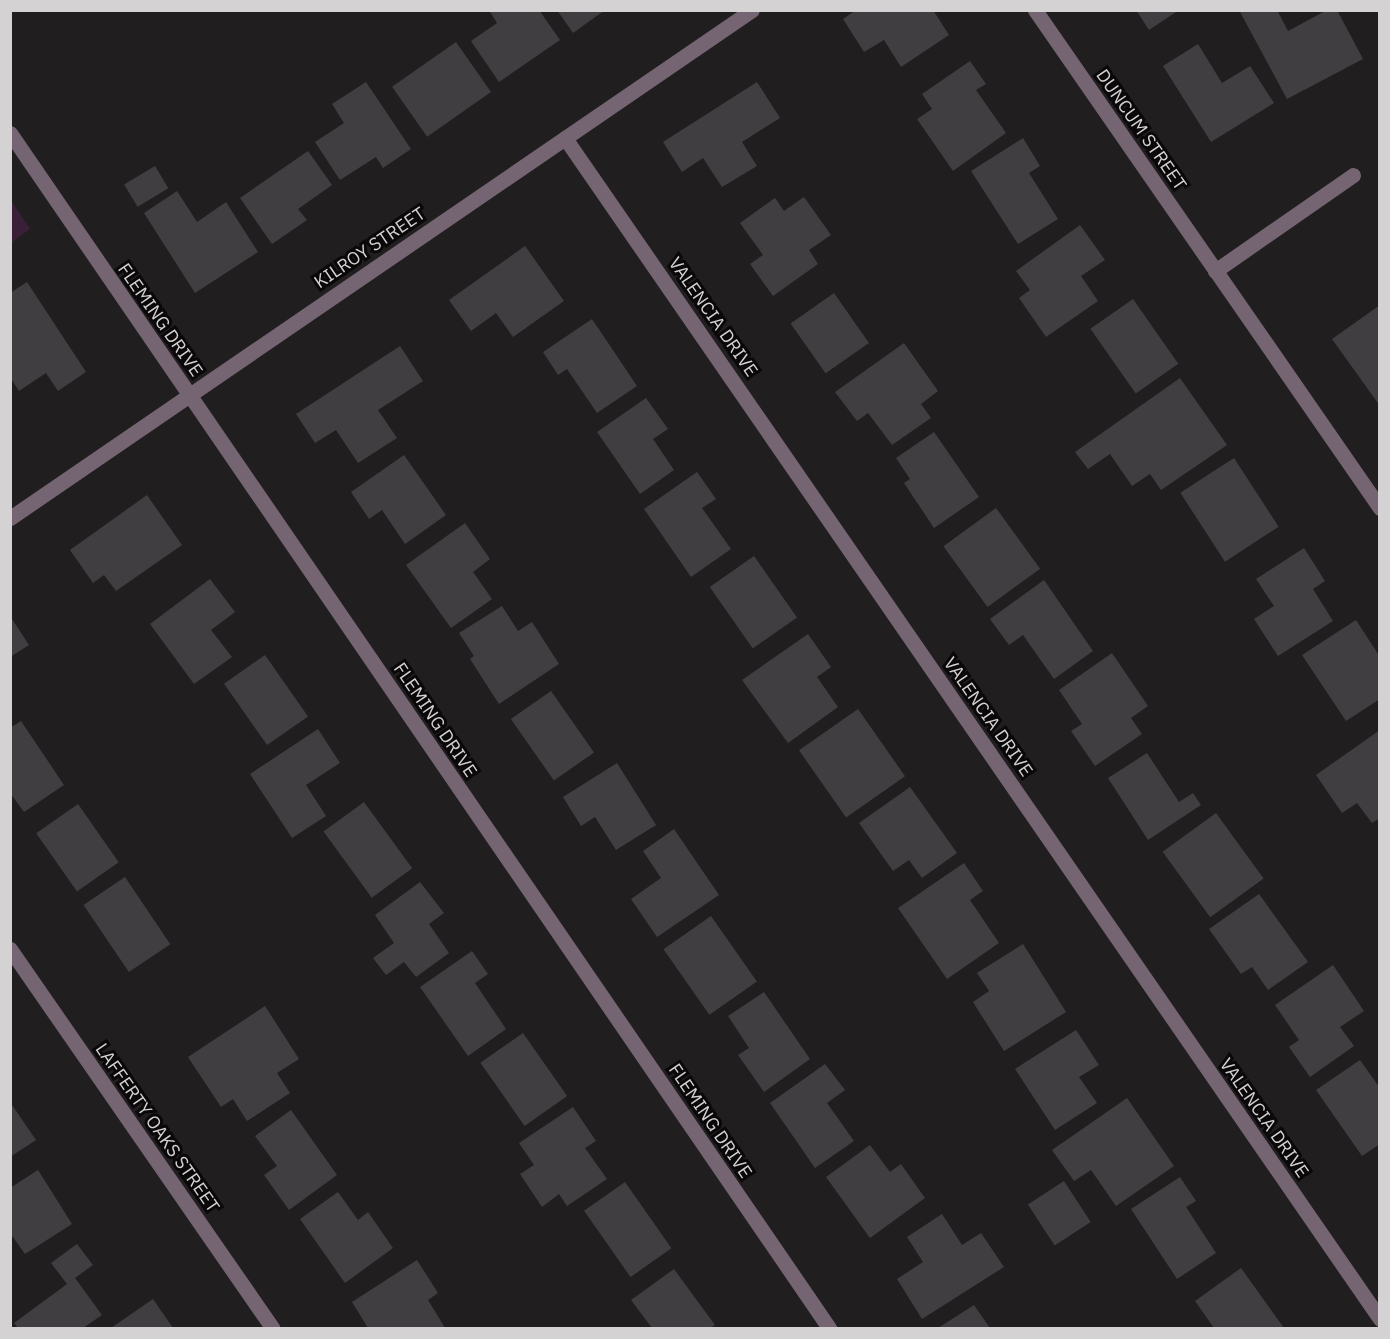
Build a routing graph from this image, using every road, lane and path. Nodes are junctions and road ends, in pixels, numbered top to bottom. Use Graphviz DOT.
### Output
graph roads {
  1 [pos="752,10"];
  2 [pos="1035,10"];
  3 [pos="10,133"];
  4 [pos="565,138"];
  5 [pos="1353,175"];
  6 [pos="1215,271"];
  7 [pos="188,396"];
  8 [pos="1380,508"];
  9 [pos="10,518"];
  10 [pos="10,949"];
  11 [pos="1380,1319"];
  12 [pos="272,1329"];
  13 [pos="829,1329"];
  1 -- 4 [label="street, KILROY STREET"];
  2 -- 6 [label="street, DUNCUM STREET"];
  3 -- 7 [label="street, FLEMING DRIVE"];
  4 -- 7 [label="street, KILROY STREET"];
  4 -- 11 [label="street, VALENCIA DRIVE"];
  5 -- 6 [label="street"];
  6 -- 8 [label="street, DUNCUM STREET"];
  7 -- 9 [label="street, KILROY STREET"];
  7 -- 13 [label="street, FLEMING DRIVE"];
  10 -- 12 [label="street, LAFFERTY OAKS STREET"];
}
